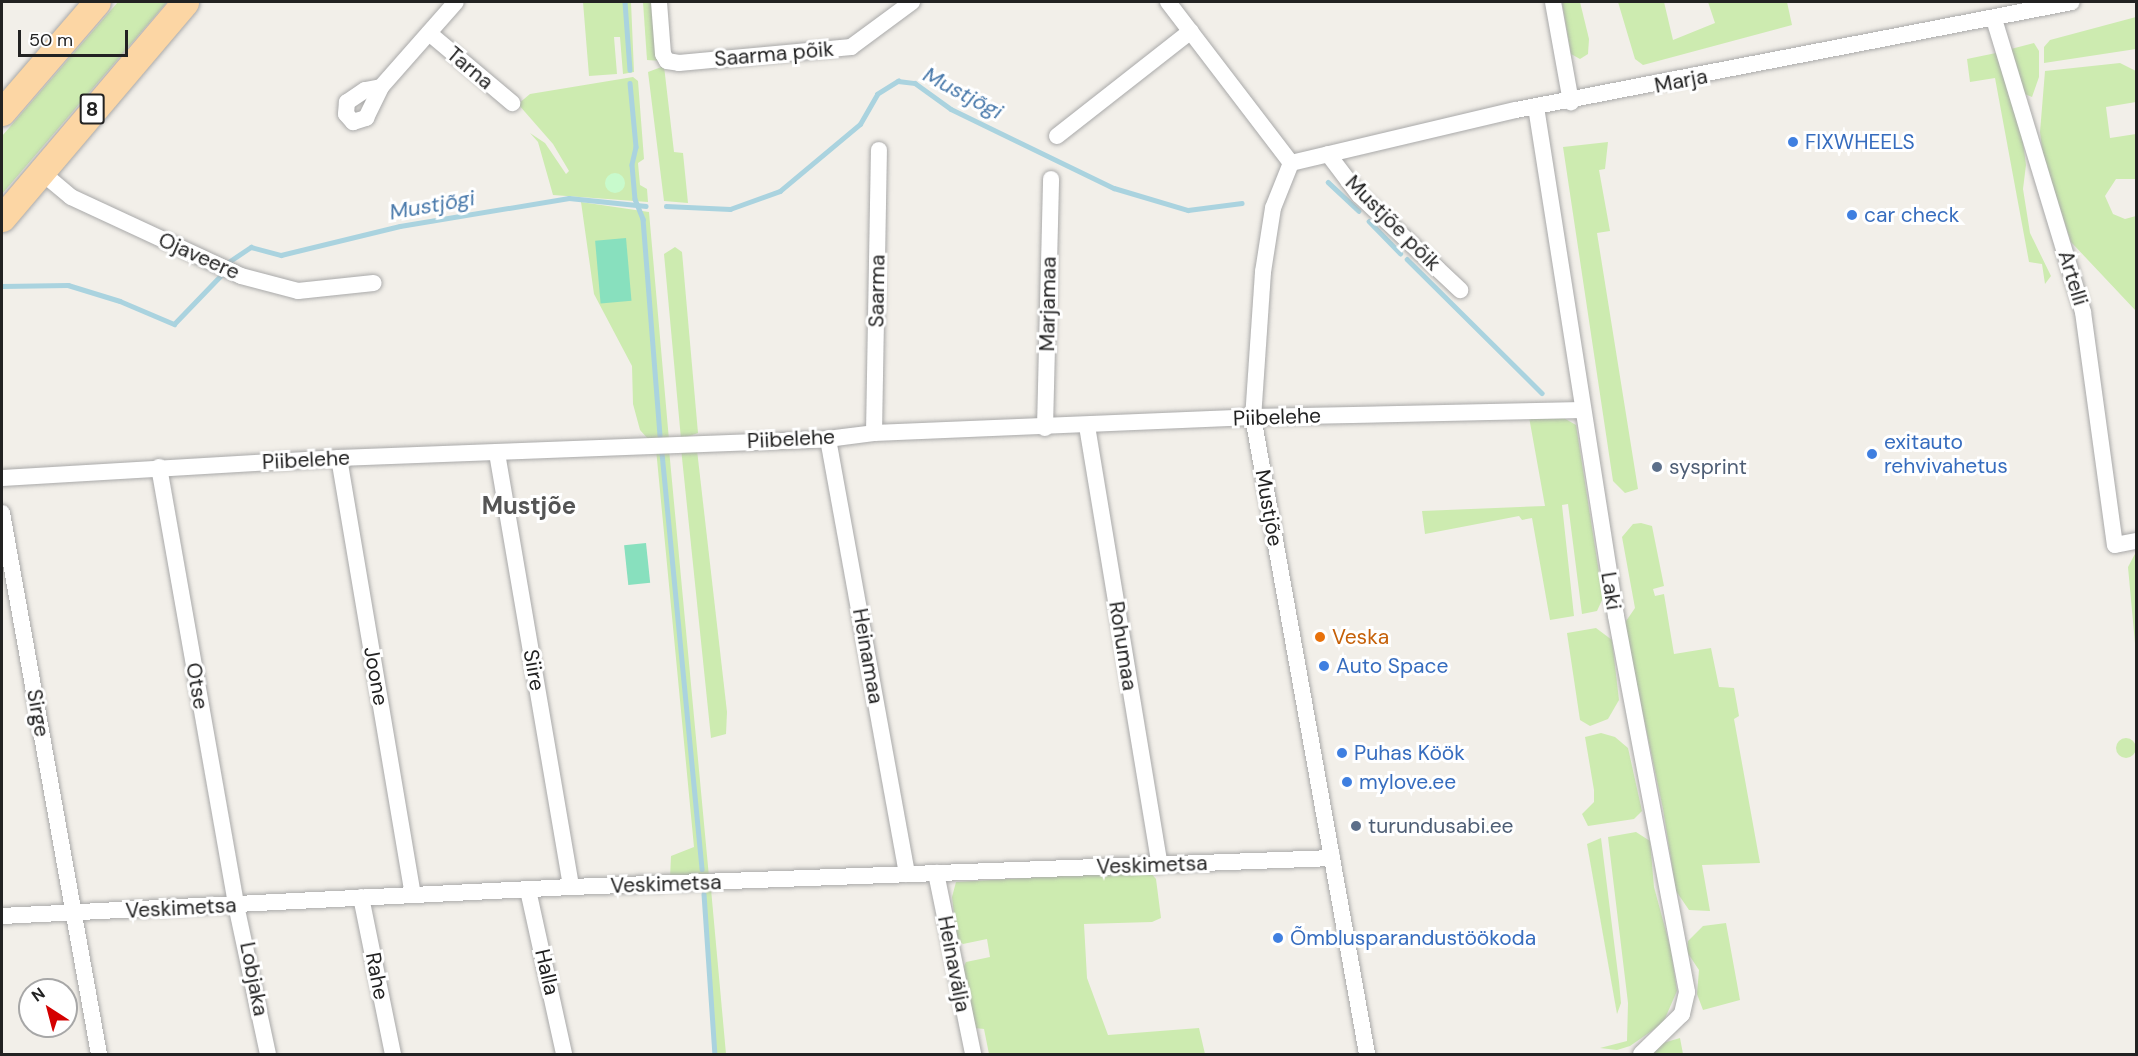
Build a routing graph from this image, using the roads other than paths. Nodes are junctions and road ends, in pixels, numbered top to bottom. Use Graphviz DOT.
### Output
graph roads {
  1 [pos="97,2"];
  2 [pos="185,2"];
  3 [pos="456,2"];
  4 [pos="658,2"];
  5 [pos="912,2"];
  6 [pos="1168,2"];
  7 [pos="1553,2"];
  8 [pos="2072,2"];
  9 [pos="1994,19"];
  10 [pos="1191,31"];
  11 [pos="429,33"];
  12 [pos="381,87"];
  13 [pos="1571,102"];
  14 [pos="512,103"];
  15 [pos="1536,107"];
  16 [pos="2,112"];
  17 [pos="1057,136"];
  18 [pos="879,150"];
  19 [pos="1328,154"];
  20 [pos="1291,163"];
  21 [pos="40,171"];
  22 [pos="1052,179"];
  23 [pos="2,218"];
  24 [pos="374,283"];
  25 [pos="1460,290"];
  26 [pos="1582,411"];
  27 [pos="1253,417"];
  28 [pos="1087,426"];
  29 [pos="1045,428"];
  30 [pos="874,433"];
  31 [pos="828,439"];
  32 [pos="497,453"];
  33 [pos="339,458"];
  34 [pos="159,467"];
  35 [pos="2,478"];
  36 [pos="2,513"];
  37 [pos="2136,541"];
  38 [pos="1332,858"];
  39 [pos="1160,865"];
  40 [pos="936,873"];
  41 [pos="907,874"];
  42 [pos="571,887"];
  43 [pos="528,890"];
  44 [pos="413,894"];
  45 [pos="361,897"];
  46 [pos="236,905"];
  47 [pos="74,914"];
  48 [pos="2,916"];
  49 [pos="99,1054"];
  50 [pos="268,1054"];
  51 [pos="393,1054"];
  52 [pos="564,1054"];
  53 [pos="972,1054"];
  54 [pos="1367,1054"];
  55 [pos="1641,1054"];
  1 -- 16 [label="main road"];
  2 -- 21 [label="main road, 8"];
  3 -- 11 [label="street"];
  4 -- 5 [label="street, Saarma põik"];
  6 -- 10 [label="street"];
  7 -- 13 [label="street"];
  8 -- 9 [label="street, Marja"];
  9 -- 13 [label="street, Marja"];
  9 -- 37 [label="street, Artelli"];
  10 -- 17 [label="street"];
  10 -- 20 [label="street"];
  11 -- 12 [label="street"];
  11 -- 14 [label="street, Tarna"];
  13 -- 15 [label="street, Marja"];
  15 -- 19 [label="street, Marja"];
  15 -- 26 [label="street, Laki"];
  18 -- 30 [label="street, Saarma"];
  19 -- 20 [label="street, Marja"];
  19 -- 25 [label="street, Mustjõe põik"];
  20 -- 27 [label="street, Mustjõe"];
  21 -- 23 [label="main road, 8"];
  21 -- 24 [label="street, Ojaveere"];
  22 -- 29 [label="street, Marjamaa"];
  26 -- 27 [label="street, Piibelehe"];
  26 -- 55 [label="street, Laki"];
  27 -- 28 [label="street, Piibelehe"];
  27 -- 38 [label="street, Mustjõe"];
  28 -- 29 [label="street, Piibelehe"];
  28 -- 39 [label="street, Rohumaa"];
  29 -- 30 [label="street, Piibelehe"];
  30 -- 31 [label="street, Piibelehe"];
  31 -- 32 [label="street, Piibelehe"];
  31 -- 41 [label="street, Heinamaa"];
  32 -- 33 [label="street, Piibelehe"];
  32 -- 42 [label="street, Siire"];
  33 -- 34 [label="street, Piibelehe"];
  33 -- 44 [label="street, Joone"];
  34 -- 35 [label="street, Piibelehe"];
  34 -- 46 [label="street, Otse"];
  36 -- 47 [label="street, Sirge"];
  38 -- 39 [label="street, Veskimetsa"];
  38 -- 54 [label="street, Mustjõe"];
  39 -- 40 [label="street, Veskimetsa"];
  40 -- 41 [label="street, Veskimetsa"];
  40 -- 53 [label="street, Heinavälja"];
  41 -- 42 [label="street, Veskimetsa"];
  42 -- 43 [label="street, Veskimetsa"];
  43 -- 44 [label="street, Veskimetsa"];
  43 -- 52 [label="street, Halla"];
  44 -- 45 [label="street, Veskimetsa"];
  45 -- 46 [label="street, Veskimetsa"];
  45 -- 51 [label="street, Rahe"];
  46 -- 47 [label="street, Veskimetsa"];
  46 -- 50 [label="street, Lobjaka"];
  47 -- 48 [label="street, Veskimetsa"];
  47 -- 49 [label="street, Sirge"];
}
